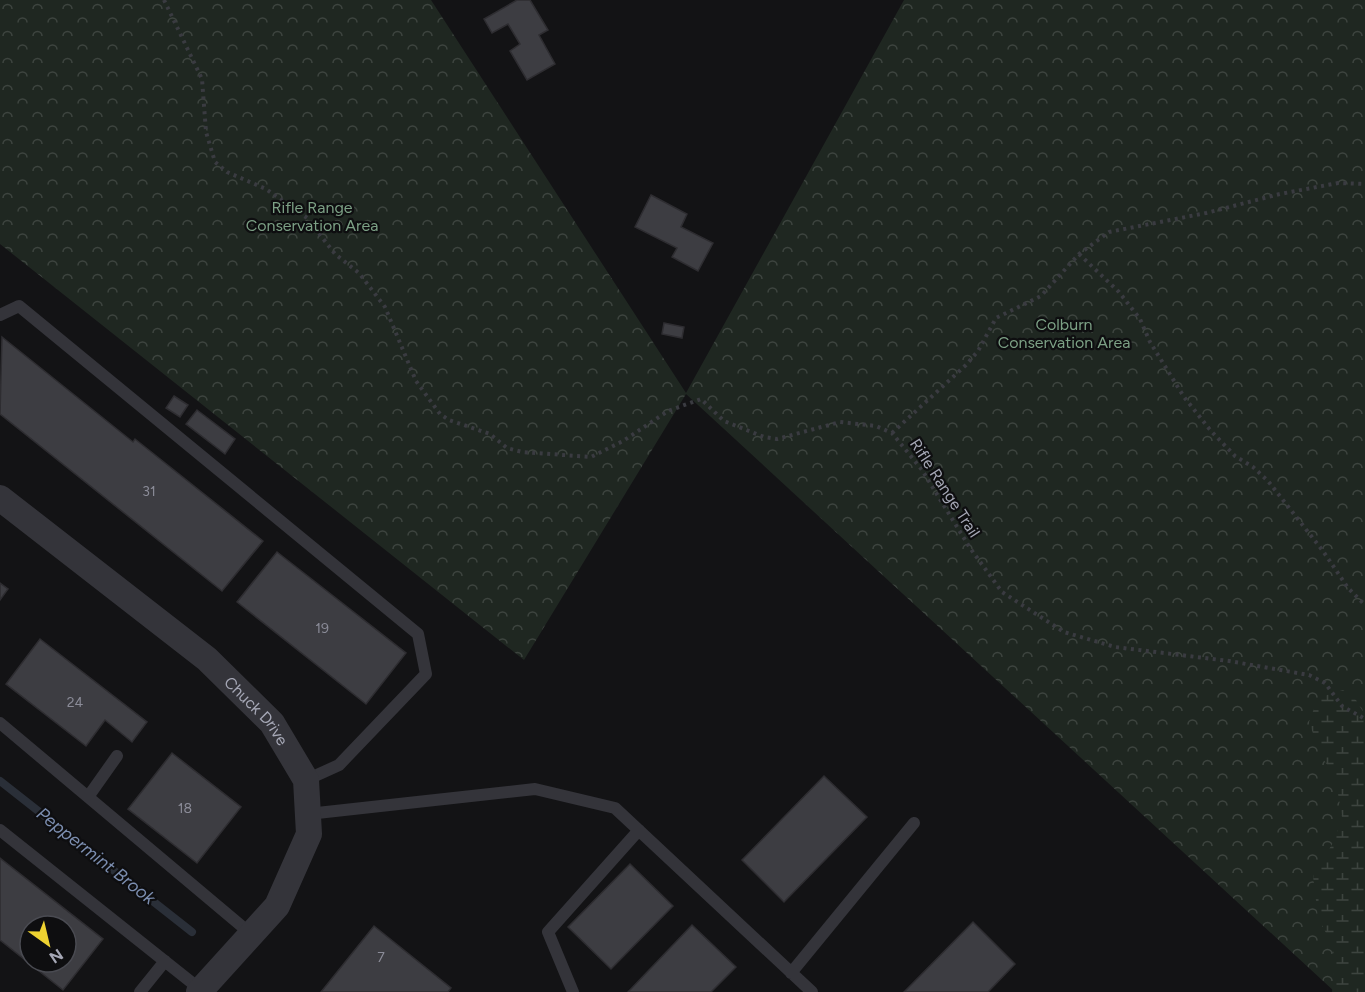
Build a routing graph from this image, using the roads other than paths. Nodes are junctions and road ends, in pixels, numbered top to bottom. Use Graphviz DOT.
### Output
graph roads {
  1 [pos="0,315"];
  2 [pos="0,498"];
  3 [pos="0,723"];
  4 [pos="117,756"];
  5 [pos="306,780"];
  6 [pos="88,797"];
  7 [pos="308,814"];
  8 [pos="914,823"];
  9 [pos="0,830"];
  10 [pos="639,830"];
  11 [pos="251,934"];
  12 [pos="165,961"];
  13 [pos="791,973"];
  14 [pos="200,991"];
  15 [pos="140,992"];
  16 [pos="573,992"];
  17 [pos="812,992"];
  1 -- 5 [label="lane"];
  2 -- 5 [label="street, Chuck Drive"];
  3 -- 6 [label="lane"];
  4 -- 6 [label="lane"];
  5 -- 7 [label="street, Chuck Drive"];
  6 -- 11 [label="lane"];
  7 -- 10 [label="lane"];
  7 -- 11 [label="street, Chuck Drive"];
  8 -- 13 [label="lane"];
  9 -- 12 [label="lane"];
  10 -- 13 [label="lane"];
  10 -- 16 [label="lane"];
  11 -- 14 [label="street, Chuck Drive"];
  12 -- 14 [label="lane"];
  12 -- 15 [label="lane"];
  13 -- 17 [label="lane"];
}
